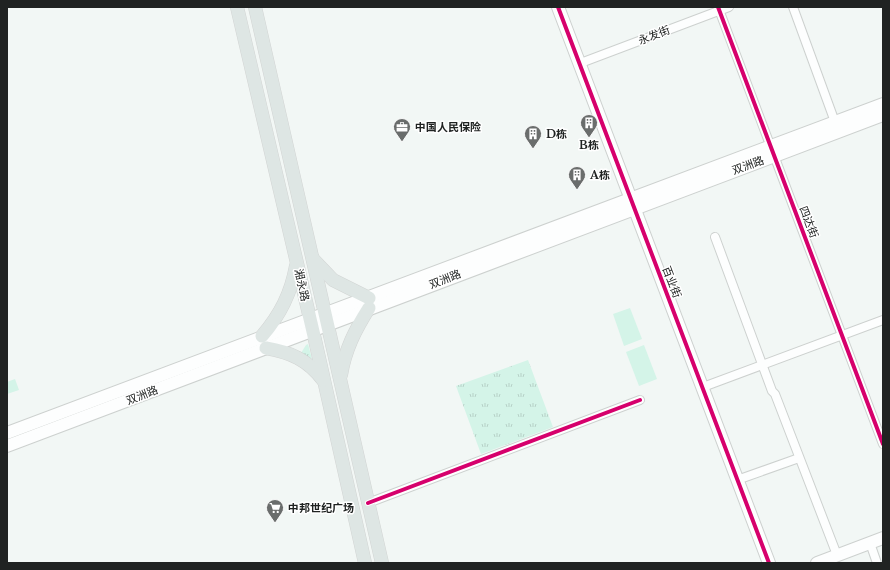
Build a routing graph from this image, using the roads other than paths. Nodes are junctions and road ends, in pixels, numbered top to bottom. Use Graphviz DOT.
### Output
graph roads {
  1 [pos="237,7"];
  2 [pos="255,7"];
  3 [pos="558,7"];
  4 [pos="729,7"];
  5 [pos="793,7"];
  6 [pos="719,9"];
  7 [pos="578,64"];
  8 [pos="883,104"];
  9 [pos="883,115"];
  10 [pos="835,122"];
  11 [pos="772,151"];
  12 [pos="633,203"];
  13 [pos="299,204"];
  14 [pos="284,207"];
  15 [pos="715,237"];
  16 [pos="311,256"];
  17 [pos="297,262"];
  18 [pos="369,303"];
  19 [pos="326,318"];
  20 [pos="883,320"];
  21 [pos="311,324"];
  22 [pos="842,336"];
  23 [pos="264,342"];
  24 [pos="222,358"];
  25 [pos="762,365"];
  26 [pos="340,379"];
  27 [pos="324,382"];
  28 [pos="703,387"];
  29 [pos="344,399"];
  30 [pos="640,400"];
  31 [pos="329,402"];
  32 [pos="7,433"];
  33 [pos="883,444"];
  34 [pos="7,446"];
  35 [pos="799,458"];
  36 [pos="737,480"];
  37 [pos="368,503"];
  38 [pos="883,538"];
  39 [pos="870,543"];
  40 [pos="837,556"];
  41 [pos="365,563"];
  42 [pos="382,563"];
  43 [pos="769,563"];
  44 [pos="817,563"];
  45 [pos="877,563"];
  1 -- 14 [label="main road, 湘永路"];
  2 -- 13 [label="main road, 湘永路"];
  3 -- 7 [label="main road, 百业街"];
  4 -- 6 [label="street, 永发街"];
  5 -- 10 [label="street"];
  6 -- 7 [label="street, 永发街"];
  6 -- 11 [label="street, 四达街"];
  7 -- 12 [label="main road, 百业街"];
  8 -- 10 [label="main road, 双洲路"];
  9 -- 11 [label="main road, 双洲路"];
  10 -- 11 [label="main road, 双洲路"];
  11 -- 12 [label="main road, 双洲路"];
  11 -- 22 [label="street, 四达街"];
  12 -- 18 [label="main road, 双洲路"];
  12 -- 28 [label="main road, 百业街"];
  13 -- 14 [label="main road"];
  13 -- 16 [label="main road, 湘永路"];
  14 -- 17 [label="main road, 湘永路"];
  15 -- 25 [label="street"];
  16 -- 18 [label="main road"];
  16 -- 19 [label="main road, 湘永路"];
  17 -- 21 [label="main road, 湘永路"];
  17 -- 23 [label="main road"];
  18 -- 19 [label="main road, 双洲路"];
  18 -- 26 [label="main road"];
  19 -- 21 [label="main road, 双洲路"];
  19 -- 26 [label="main road, 湘永路"];
  20 -- 22 [label="street"];
  21 -- 23 [label="main road, 双洲路"];
  21 -- 27 [label="main road, 湘永路"];
  22 -- 25 [label="street"];
  22 -- 33 [label="street, 四达街"];
  23 -- 24 [label="main road, 双洲路"];
  23 -- 27 [label="main road"];
  24 -- 32 [label="main road, 双洲路"];
  24 -- 34 [label="main road, 双洲路"];
  25 -- 28 [label="street"];
  25 -- 35 [label="street"];
  26 -- 29 [label="main road, 湘永路"];
  27 -- 31 [label="main road, 湘永路"];
  28 -- 36 [label="main road, 百业街"];
  29 -- 31 [label="main road"];
  29 -- 37 [label="main road, 湘永路"];
  30 -- 37 [label="street"];
  31 -- 41 [label="main road, 湘永路"];
  35 -- 36 [label="street"];
  35 -- 40 [label="street"];
  36 -- 43 [label="main road, 百业街"];
  37 -- 42 [label="main road, 湘永路"];
  38 -- 39 [label="main road"];
  39 -- 40 [label="main road"];
  39 -- 45 [label="street"];
  40 -- 44 [label="main road"];
}
